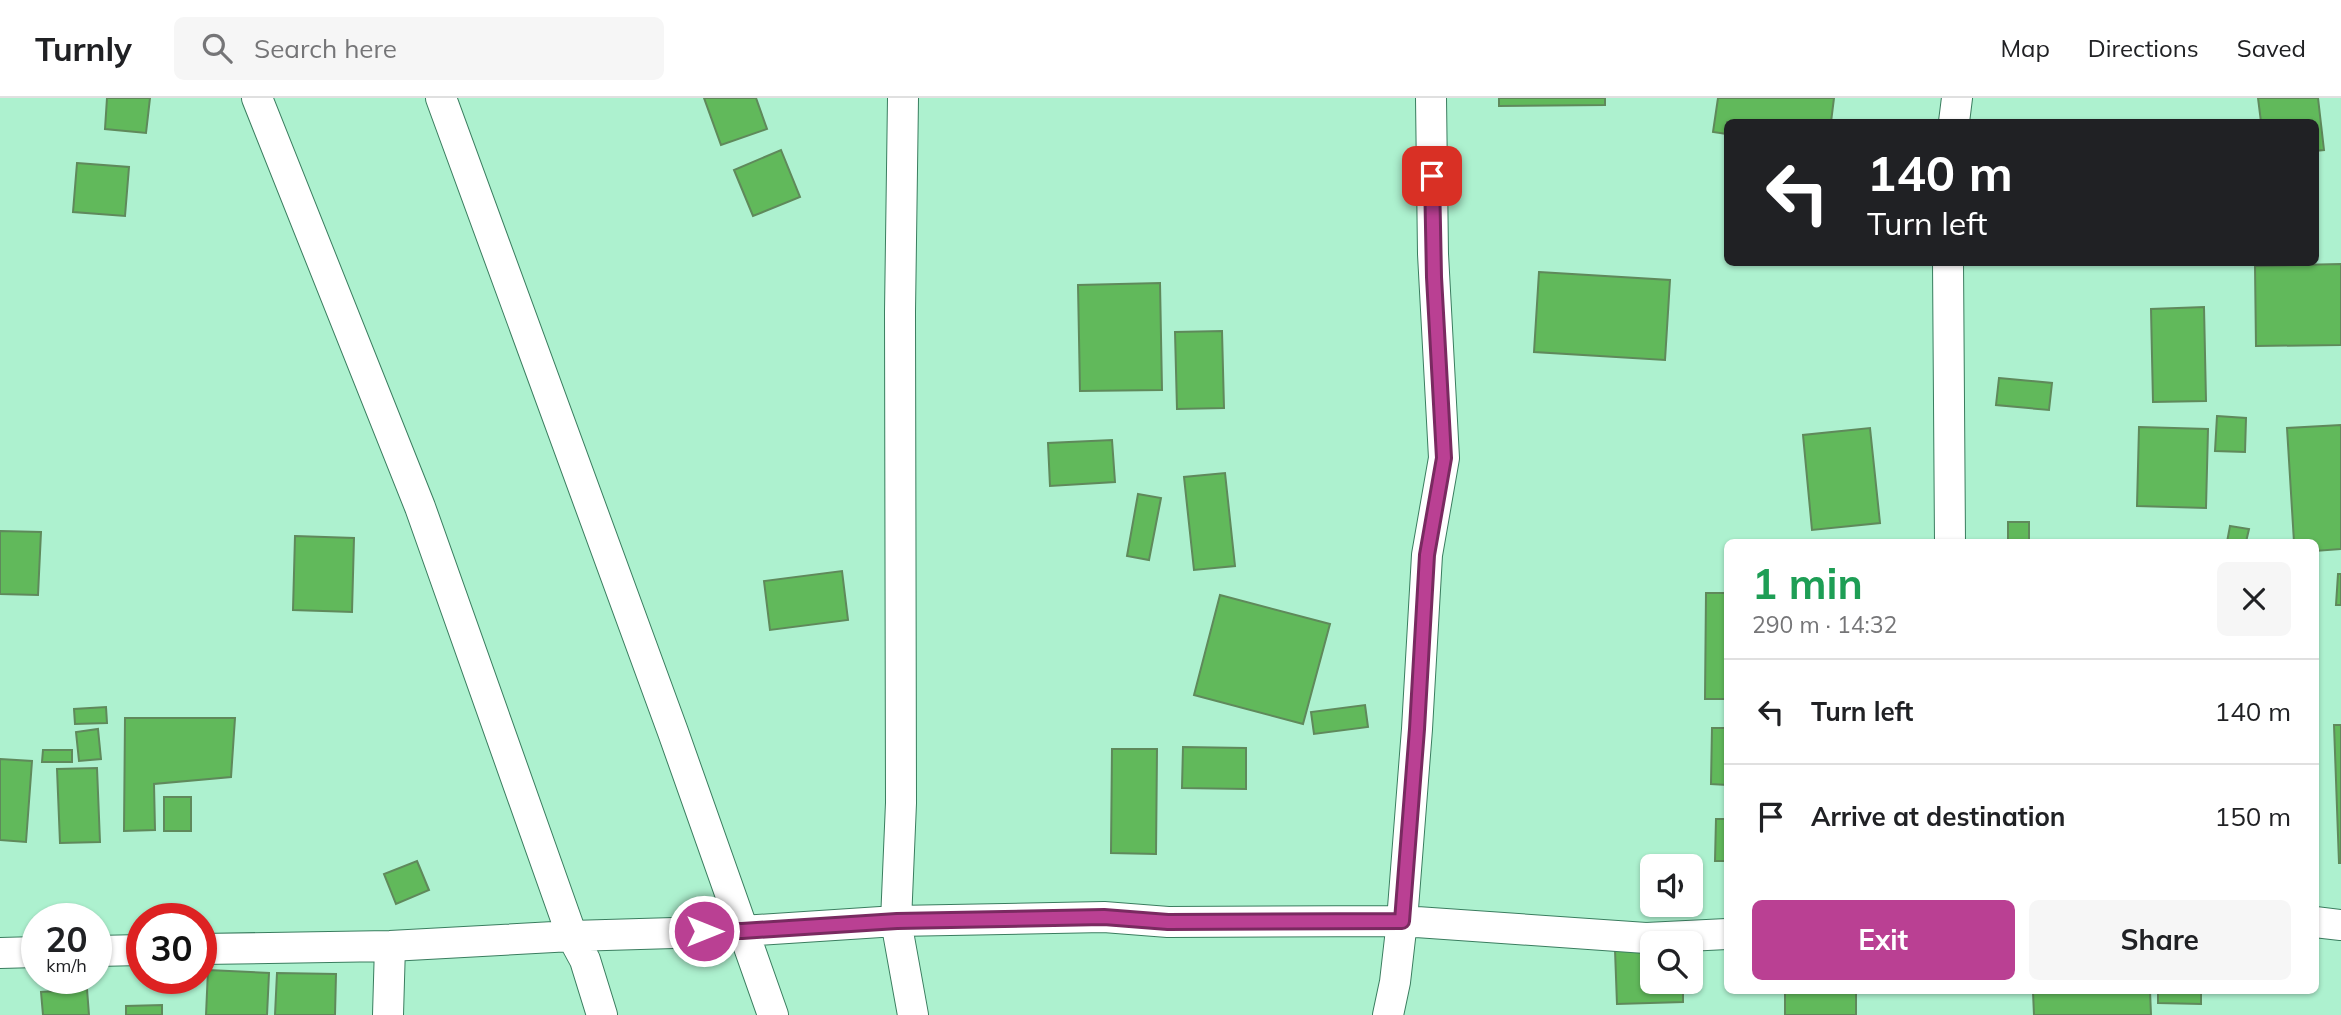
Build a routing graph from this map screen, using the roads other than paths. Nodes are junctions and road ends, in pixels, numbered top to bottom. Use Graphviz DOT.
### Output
graph roads {
  1 [pos="257,98"];
  2 [pos="441,98"];
  3 [pos="903,98"];
  4 [pos="1431,98"];
  5 [pos="1957,98"];
  6 [pos="1954,119"];
  7 [pos="1948,266"];
  8 [pos="1950,539"];
  9 [pos="897,921"];
  10 [pos="1402,921"];
  11 [pos="2319,922"];
  12 [pos="2341,925"];
  13 [pos="742,931"];
  14 [pos="1724,934"];
  15 [pos="572,936"];
  16 [pos="390,946"];
  17 [pos="217,949"];
  18 [pos="21,952"];
  19 [pos="0,953"];
  20 [pos="388,1015"];
  21 [pos="602,1015"];
  22 [pos="773,1015"];
  23 [pos="913,1015"];
  24 [pos="1388,1015"];
  1 -- 15 [label="street"];
  2 -- 13 [label="street"];
  3 -- 9 [label="street"];
  4 -- 10 [label="street"];
  5 -- 6 [label="street"];
  7 -- 8 [label="street"];
  9 -- 10 [label="street"];
  9 -- 13 [label="street"];
  9 -- 23 [label="street"];
  10 -- 14 [label="street"];
  10 -- 24 [label="street"];
  11 -- 12 [label="street"];
  13 -- 15 [label="street"];
  13 -- 22 [label="street"];
  15 -- 16 [label="street"];
  15 -- 21 [label="street"];
  16 -- 17 [label="street"];
  16 -- 20 [label="street"];
  18 -- 19 [label="street"];
}
